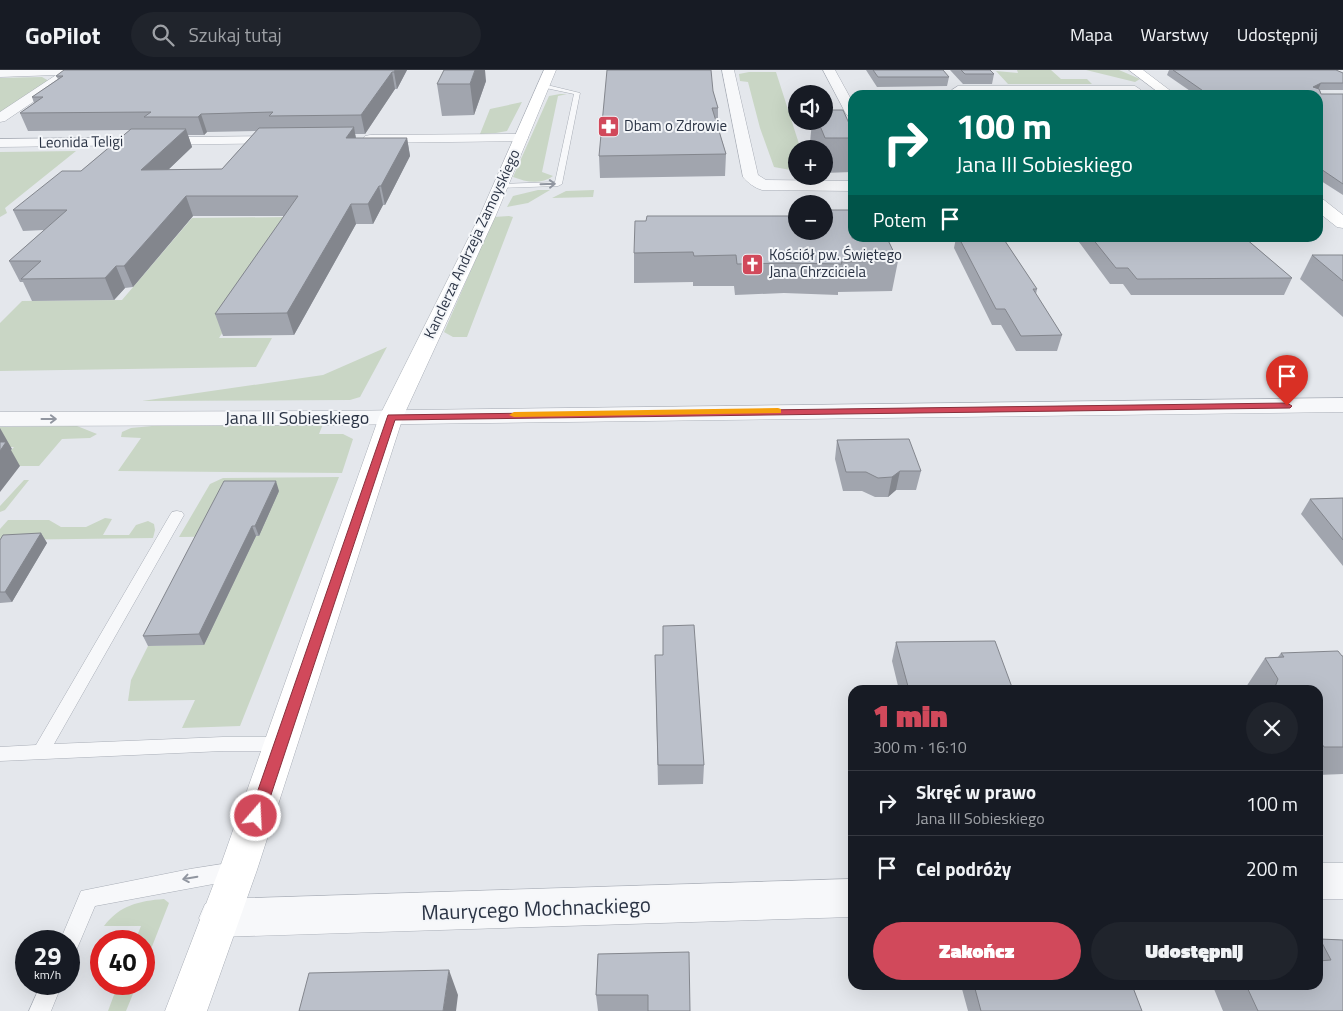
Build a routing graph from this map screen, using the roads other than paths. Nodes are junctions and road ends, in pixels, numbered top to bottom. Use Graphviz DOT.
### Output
graph roads {
  1 [pos="106,70"];
  2 [pos="550,70"];
  3 [pos="728,70"];
  4 [pos="829,70"];
  5 [pos="1136,70"];
  6 [pos="70,71"];
  7 [pos="0,73"];
  8 [pos="947,77"];
  9 [pos="543,86"];
  10 [pos="957,90"];
  11 [pos="1163,90"];
  12 [pos="848,105"];
  13 [pos="0,118"];
  14 [pos="521,138"];
  15 [pos="354,139"];
  16 [pos="296,140"];
  17 [pos="0,143"];
  18 [pos="500,186"];
  19 [pos="848,186"];
  20 [pos="1323,207"];
  21 [pos="1340,218"];
  22 [pos="1343,405"];
  23 [pos="392,417"];
  24 [pos="0,419"];
  25 [pos="176,515"];
  26 [pos="280,744"];
  27 [pos="41,752"];
  28 [pos="0,754"];
  29 [pos="238,870"];
  30 [pos="1343,881"];
  31 [pos="1323,882"];
  32 [pos="848,898"];
  33 [pos="219,918"];
  34 [pos="75,930"];
  35 [pos="47,995"];
  36 [pos="40,1011"];
  37 [pos="186,1011"];
  1 -- 6 [label="street"];
  2 -- 9 [label="street, Kanclerza Andrzeja Zamoyskiego"];
  3 -- 19 [label="street"];
  4 -- 12 [label="street"];
  5 -- 11 [label="street"];
  6 -- 7 [label="street"];
  6 -- 13 [label="street"];
  8 -- 10 [label="street"];
  9 -- 14 [label="street, Kanclerza Andrzeja Zamoyskiego"];
  18 -- 9 [label="lane, one-way"];
  14 -- 15 [label="street"];
  14 -- 18 [label="street, Kanclerza Andrzeja Zamoyskiego"];
  16 -- 17 [label="street, Leonida Teligi"];
  18 -- 23 [label="street, Kanclerza Andrzeja Zamoyskiego"];
  20 -- 21 [label="street"];
  22 -- 23 [label="street, Jana III Sobieskiego"];
  24 -- 23 [label="street, Jana III Sobieskiego, one-way"];
  23 -- 26 [label="street, Kanclerza Andrzeja Zamoyskiego"];
  25 -- 27 [label="lane"];
  26 -- 27 [label="lane"];
  26 -- 29 [label="street, Kanclerza Andrzeja Zamoyskiego"];
  27 -- 28 [label="lane"];
  29 -- 33 [label="street, Kanclerza Andrzeja Zamoyskiego"];
  29 -- 34 [label="lane, one-way"];
  30 -- 31 [label="street"];
  32 -- 33 [label="street, Maurycego Mochnackiego"];
  33 -- 37 [label="street, Kanclerza Andrzeja Zamoyskiego"];
  35 -- 36 [label="lane"];
}
